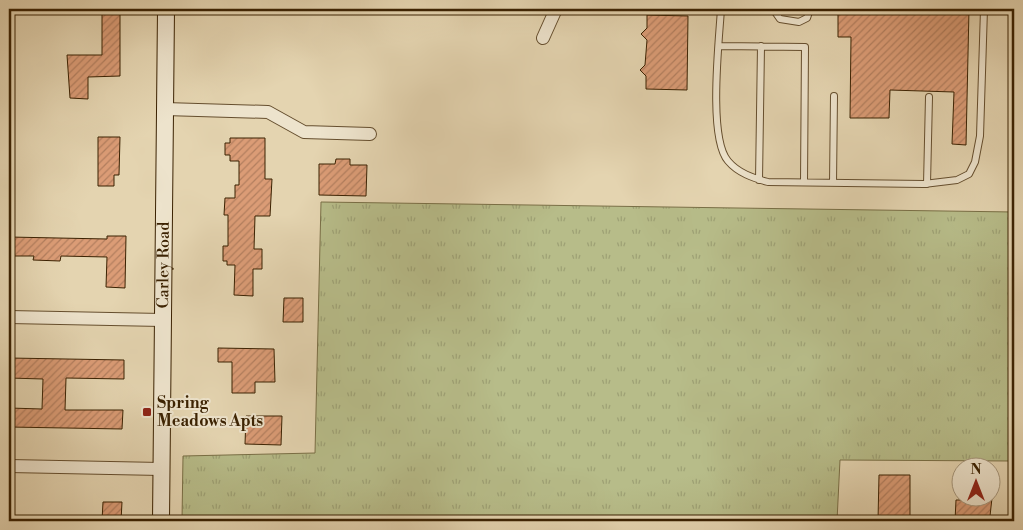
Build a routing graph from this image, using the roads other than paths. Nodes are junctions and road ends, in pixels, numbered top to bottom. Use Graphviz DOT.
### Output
graph roads {
  1 [pos="166,9"];
  2 [pos="556,9"];
  3 [pos="721,9"];
  4 [pos="774,9"];
  5 [pos="810,9"];
  6 [pos="984,9"];
  7 [pos="542,38"];
  8 [pos="719,46"];
  9 [pos="761,46"];
  10 [pos="834,96"];
  11 [pos="929,97"];
  12 [pos="165,109"];
  13 [pos="370,134"];
  14 [pos="759,180"];
  15 [pos="804,182"];
  16 [pos="833,183"];
  17 [pos="927,184"];
  18 [pos="9,316"];
  19 [pos="162,320"];
  20 [pos="9,466"];
  21 [pos="161,469"];
  22 [pos="160,521"];
  1 -- 12 [label="street, Carley Road"];
  2 -- 7 [label="street"];
  3 -- 8 [label="lane"];
  4 -- 5 [label="lane"];
  6 -- 17 [label="lane"];
  8 -- 9 [label="lane"];
  8 -- 14 [label="lane"];
  9 -- 14 [label="lane"];
  9 -- 15 [label="lane"];
  10 -- 16 [label="lane"];
  11 -- 17 [label="lane"];
  12 -- 13 [label="street"];
  12 -- 19 [label="street, Carley Road"];
  14 -- 15 [label="lane"];
  15 -- 16 [label="lane"];
  16 -- 17 [label="lane"];
  18 -- 19 [label="street"];
  19 -- 21 [label="street, Carley Road"];
  20 -- 21 [label="street"];
  21 -- 22 [label="street, Carley Road"];
}
